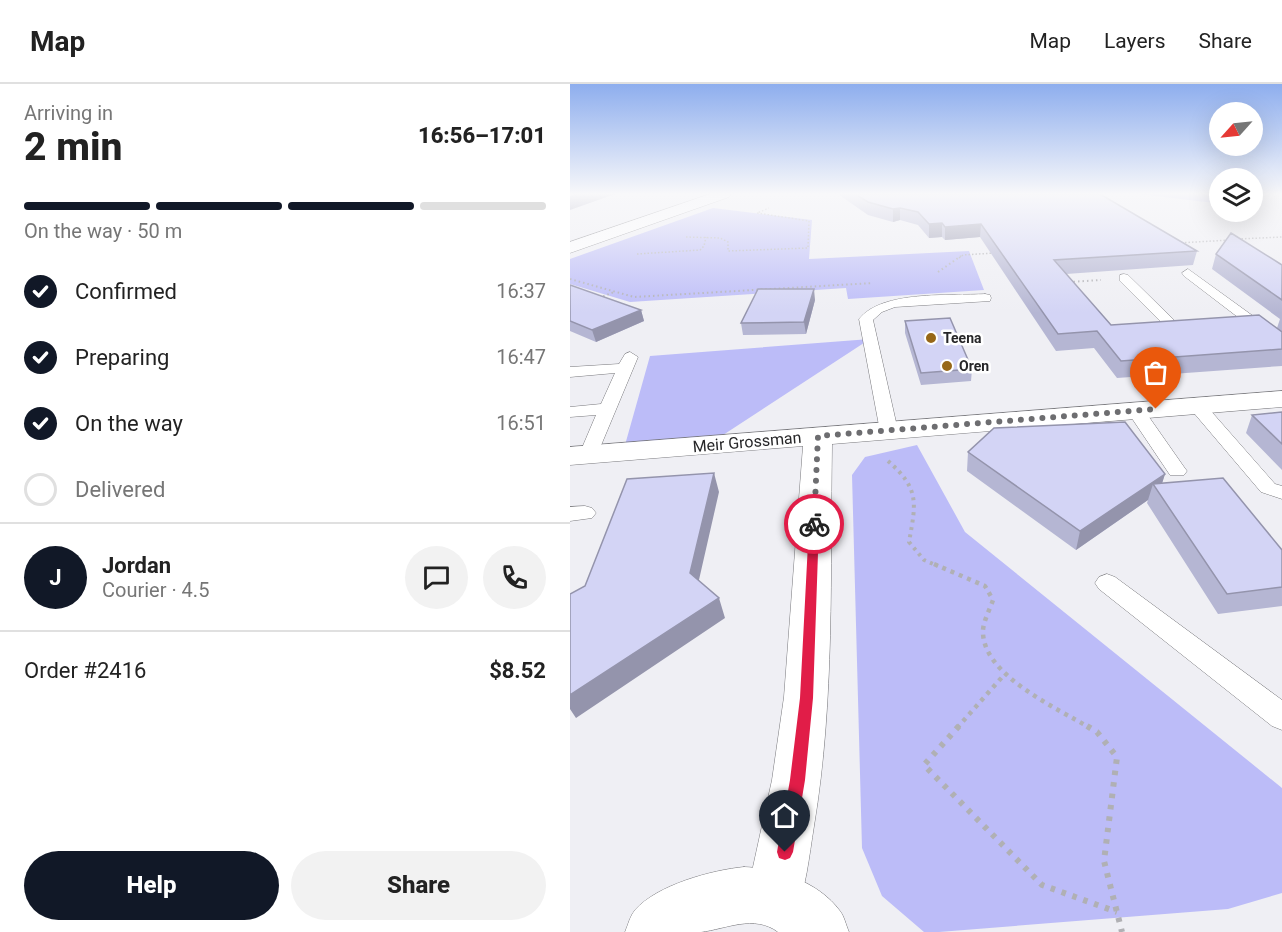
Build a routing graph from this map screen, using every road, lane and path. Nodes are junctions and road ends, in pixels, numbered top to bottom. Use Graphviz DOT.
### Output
graph roads {
  1 [pos="612,234"];
  2 [pos="678,234"];
  3 [pos="809,234"];
  4 [pos="706,237"];
  5 [pos="1281,237"];
  6 [pos="1175,243"];
  7 [pos="570,248"];
  8 [pos="1003,253"];
  9 [pos="630,255"];
  10 [pos="1188,273"];
  11 [pos="1124,278"];
  12 [pos="570,279"];
  13 [pos="880,282"];
  14 [pos="615,292"];
  15 [pos="985,298"];
  16 [pos="592,300"];
  17 [pos="893,303"];
  18 [pos="1253,323"];
  19 [pos="1231,324"];
  20 [pos="1209,326"];
  21 [pos="1282,344"];
  22 [pos="570,372"];
  23 [pos="1282,399"];
  24 [pos="1197,406"];
  25 [pos="608,409"];
  26 [pos="1136,411"];
  27 [pos="570,412"];
  28 [pos="876,432"];
  29 [pos="818,436"];
  30 [pos="579,456"];
  31 [pos="1177,471"];
  32 [pos="1282,493"];
  33 [pos="1107,583"];
  34 [pos="1005,675"];
  35 [pos="1282,717"];
  36 [pos="774,899"];
  37 [pos="1117,912"];
  38 [pos="654,932"];
  39 [pos="820,932"];
  40 [pos="1122,932"];
  1 -- 7 [label="street"];
  2 -- 4 [label="path"];
  3 -- 4 [label="path"];
  4 -- 9 [label="path"];
  5 -- 6 [label="path"];
  8 -- 17 [label="path"];
  10 -- 18 [label="lane"];
  11 -- 20 [label="lane"];
  12 -- 14 [label="path"];
  13 -- 14 [label="path"];
  14 -- 16 [label="path"];
  15 -- 17 [label="lane"];
  17 -- 28 [label="lane"];
  18 -- 19 [label="lane"];
  18 -- 21 [label="lane"];
  22 -- 25 [label="lane"];
  23 -- 24 [label="street, Meir Grossman"];
  24 -- 26 [label="street, Meir Grossman"];
  24 -- 32 [label="lane"];
  25 -- 27 [label="lane"];
  25 -- 30 [label="lane"];
  26 -- 28 [label="street, Meir Grossman"];
  26 -- 31 [label="lane"];
  28 -- 29 [label="street, Meir Grossman"];
  28 -- 34 [label="path"];
  29 -- 30 [label="street, Meir Grossman"];
  29 -- 36 [label="street"];
  33 -- 35 [label="lane"];
  34 -- 37 [label="path"];
  34 -- 37 [label="path"];
  36 -- 38 [label="street"];
  36 -- 39 [label="street"];
  37 -- 40 [label="path"];
}
